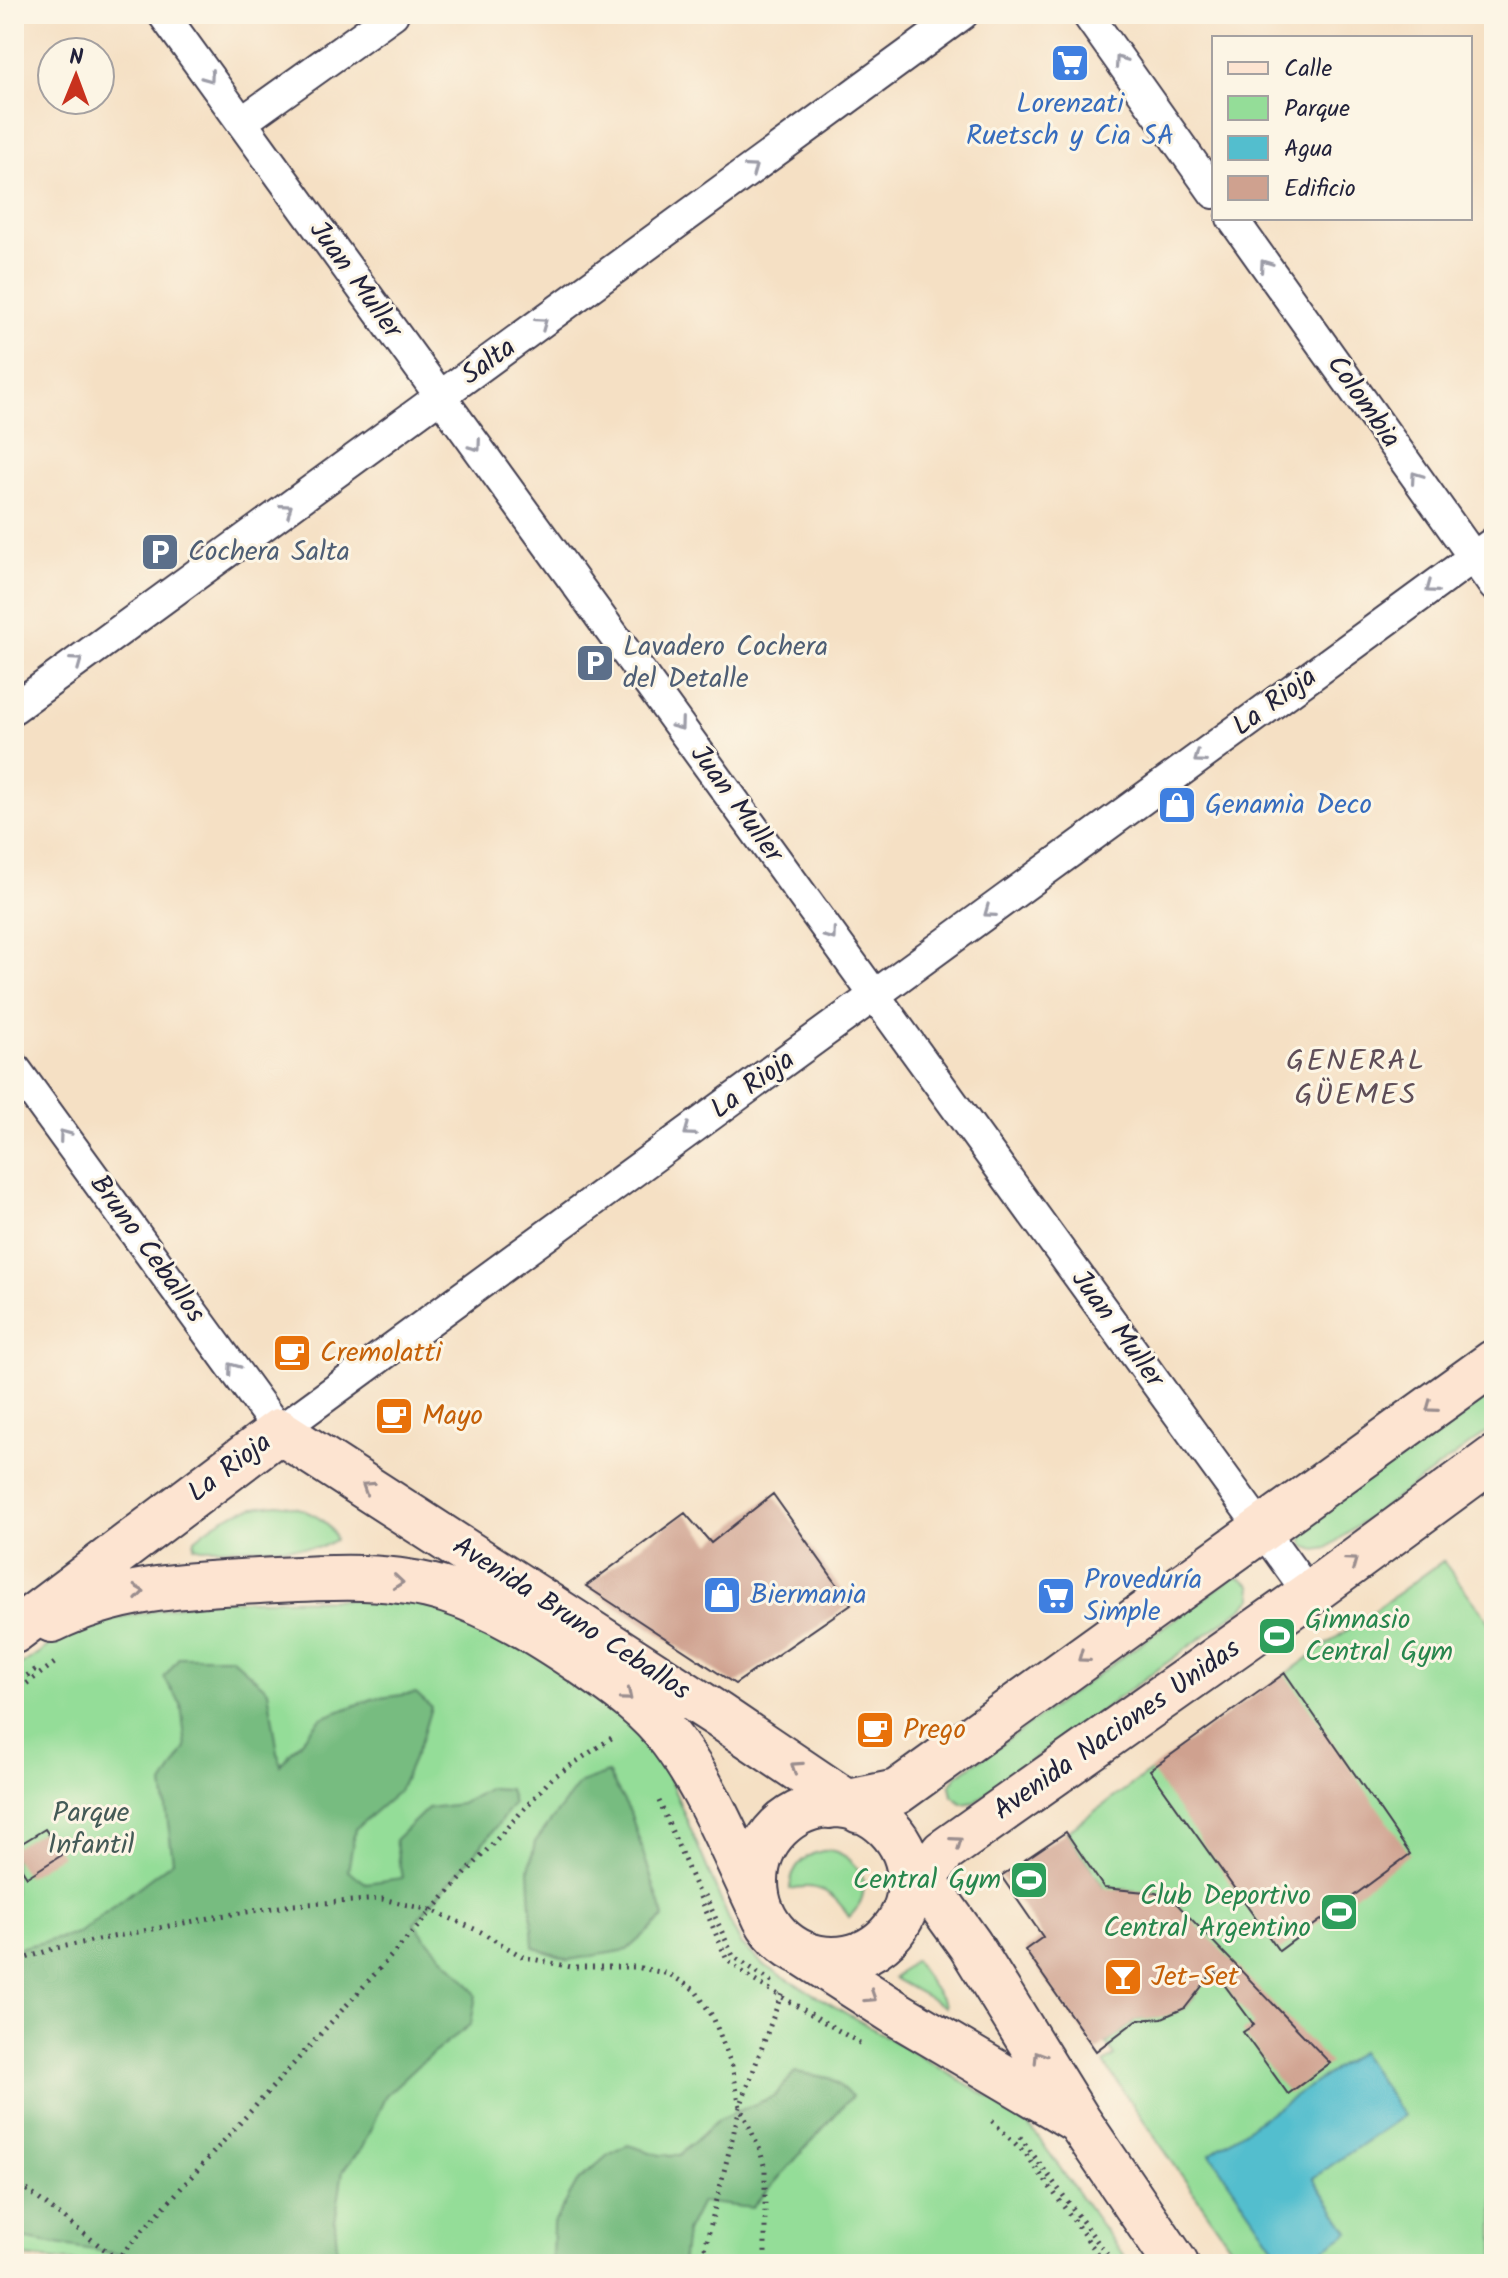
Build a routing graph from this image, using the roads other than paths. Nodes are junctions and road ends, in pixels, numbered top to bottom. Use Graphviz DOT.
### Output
graph roads {
  1 [pos="163,14"];
  2 [pos="393,14"];
  3 [pos="963,14"];
  4 [pos="1087,14"];
  5 [pos="242,122"];
  6 [pos="1212,190"];
  7 [pos="1234,220"];
  8 [pos="440,397"];
  9 [pos="1483,549"];
  10 [pos="1494,586"];
  11 [pos="14,708"];
  12 [pos="875,995"];
  13 [pos="14,1067"];
  14 [pos="1494,1362"];
  15 [pos="279,1431"];
  16 [pos="1494,1458"];
  17 [pos="1262,1529"];
  18 [pos="1309,1594"];
  19 [pos="14,1631"];
  20 [pos="14,1639"];
  21 [pos="846,1806"];
  22 [pos="911,1877"];
  23 [pos="760,1908"];
  24 [pos="794,1972"];
  25 [pos="1080,2123"];
  26 [pos="1176,2264"];
  1 -- 5 [label="street, Juan Muller, one-way"];
  2 -- 5 [label="street"];
  8 -- 3 [label="street, Salta, one-way"];
  6 -- 4 [label="street, one-way"];
  5 -- 8 [label="street, Juan Muller"];
  9 -- 7 [label="street, Colombia, one-way"];
  11 -- 8 [label="street, Salta, one-way"];
  8 -- 12 [label="street, Juan Muller, one-way"];
  9 -- 10 [label="street, Colombia"];
  9 -- 12 [label="street, La Rioja, one-way"];
  12 -- 15 [label="street, La Rioja, one-way"];
  12 -- 17 [label="street, Juan Muller"];
  15 -- 13 [label="street, Bruno Ceballos, one-way"];
  14 -- 17 [label="main road, one-way"];
  15 -- 19 [label="main road, La Rioja"];
  21 -- 15 [label="main road, Avenida Bruno Ceballos, one-way"];
  18 -- 16 [label="main road, Avenida Naciones Unidas, one-way"];
  17 -- 18 [label="street, Juan Muller"];
  17 -- 21 [label="main road, one-way"];
  22 -- 18 [label="main road, Avenida Naciones Unidas, one-way"];
  20 -- 23 [label="main road, Avenida Bruno Ceballos, one-way"];
  21 -- 22 [label="main road"];
  21 -- 23 [label="main road"];
  22 -- 24 [label="main road"];
  25 -- 22 [label="main road, one-way"];
  23 -- 24 [label="main road"];
  24 -- 25 [label="main road, one-way"];
  25 -- 26 [label="main road"];
}
